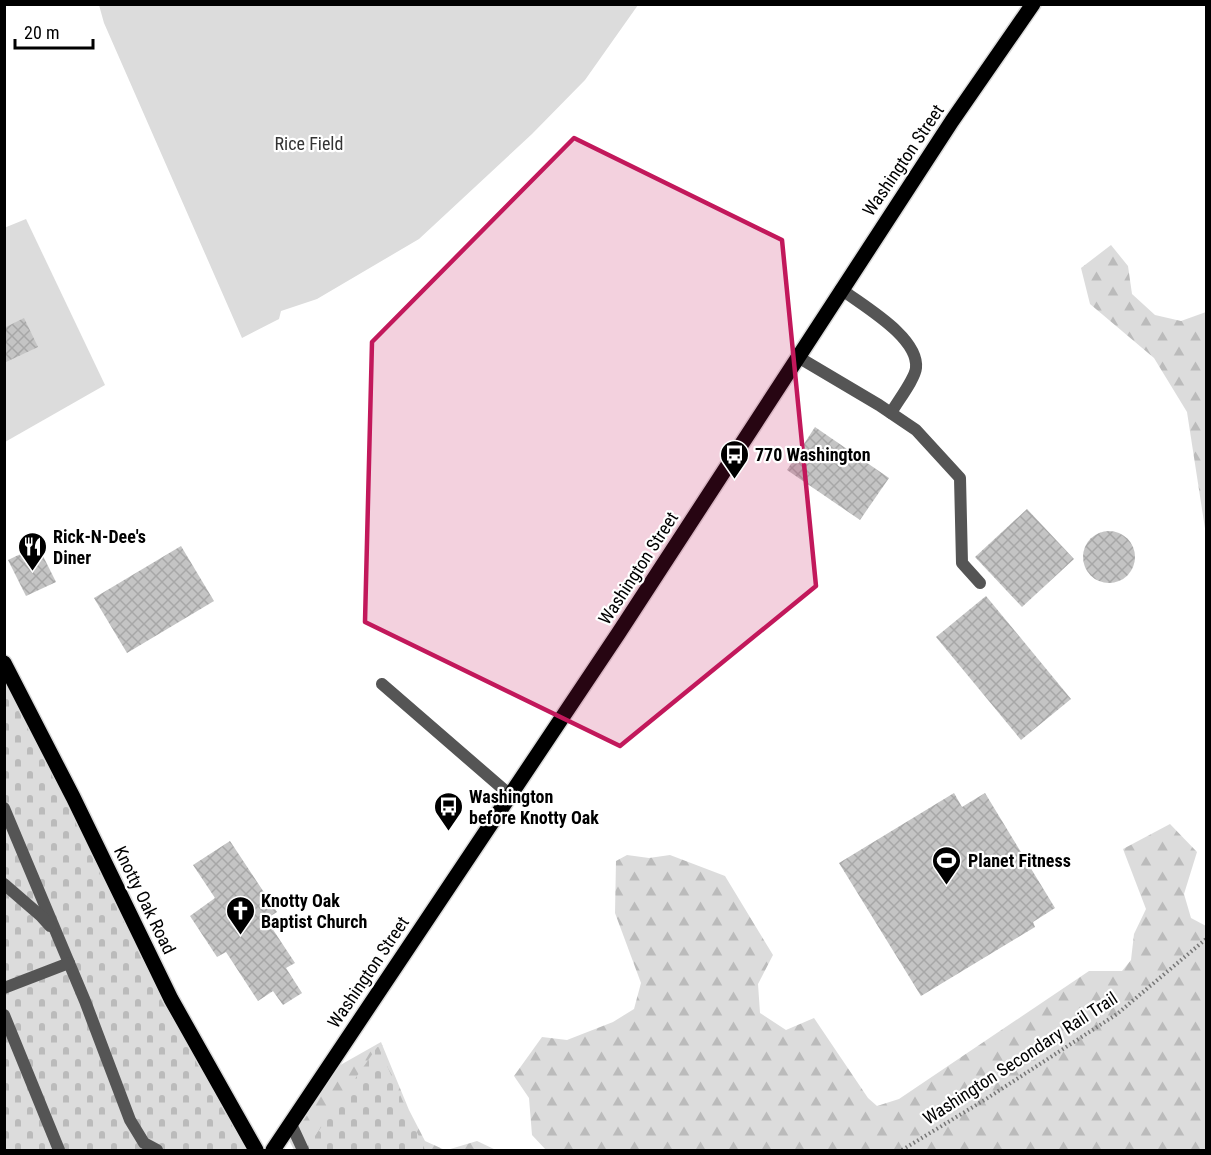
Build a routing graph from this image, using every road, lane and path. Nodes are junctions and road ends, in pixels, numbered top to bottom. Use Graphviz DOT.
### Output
graph roads {
  1 [pos="1033,4"];
  2 [pos="841,289"];
  3 [pos="798,357"];
  4 [pos="891,413"];
  5 [pos="980,584"];
  6 [pos="4,663"];
  7 [pos="382,684"];
  8 [pos="510,795"];
  9 [pos="4,808"];
  10 [pos="4,884"];
  11 [pos="58,936"];
  12 [pos="1206,939"];
  13 [pos="69,963"];
  14 [pos="4,988"];
  15 [pos="4,1015"];
  16 [pos="291,1124"];
  17 [pos="59,1150"];
  18 [pos="157,1150"];
  19 [pos="256,1150"];
  20 [pos="273,1150"];
  21 [pos="303,1150"];
  22 [pos="902,1150"];
  1 -- 2 [label="main road, Washington Street"];
  2 -- 3 [label="main road, Washington Street"];
  2 -- 4 [label="lane"];
  3 -- 4 [label="lane"];
  3 -- 8 [label="main road, Washington Street"];
  4 -- 5 [label="lane"];
  6 -- 19 [label="main road, Knotty Oak Road"];
  7 -- 8 [label="lane"];
  8 -- 16 [label="main road, Washington Street"];
  9 -- 11 [label="lane"];
  10 -- 11 [label="lane"];
  11 -- 13 [label="lane"];
  12 -- 22 [label="path, Washington Secondary Rail Trail"];
  13 -- 14 [label="lane"];
  13 -- 18 [label="lane"];
  15 -- 17 [label="lane"];
  16 -- 20 [label="main road, Washington Street"];
  16 -- 21 [label="lane"];
}
